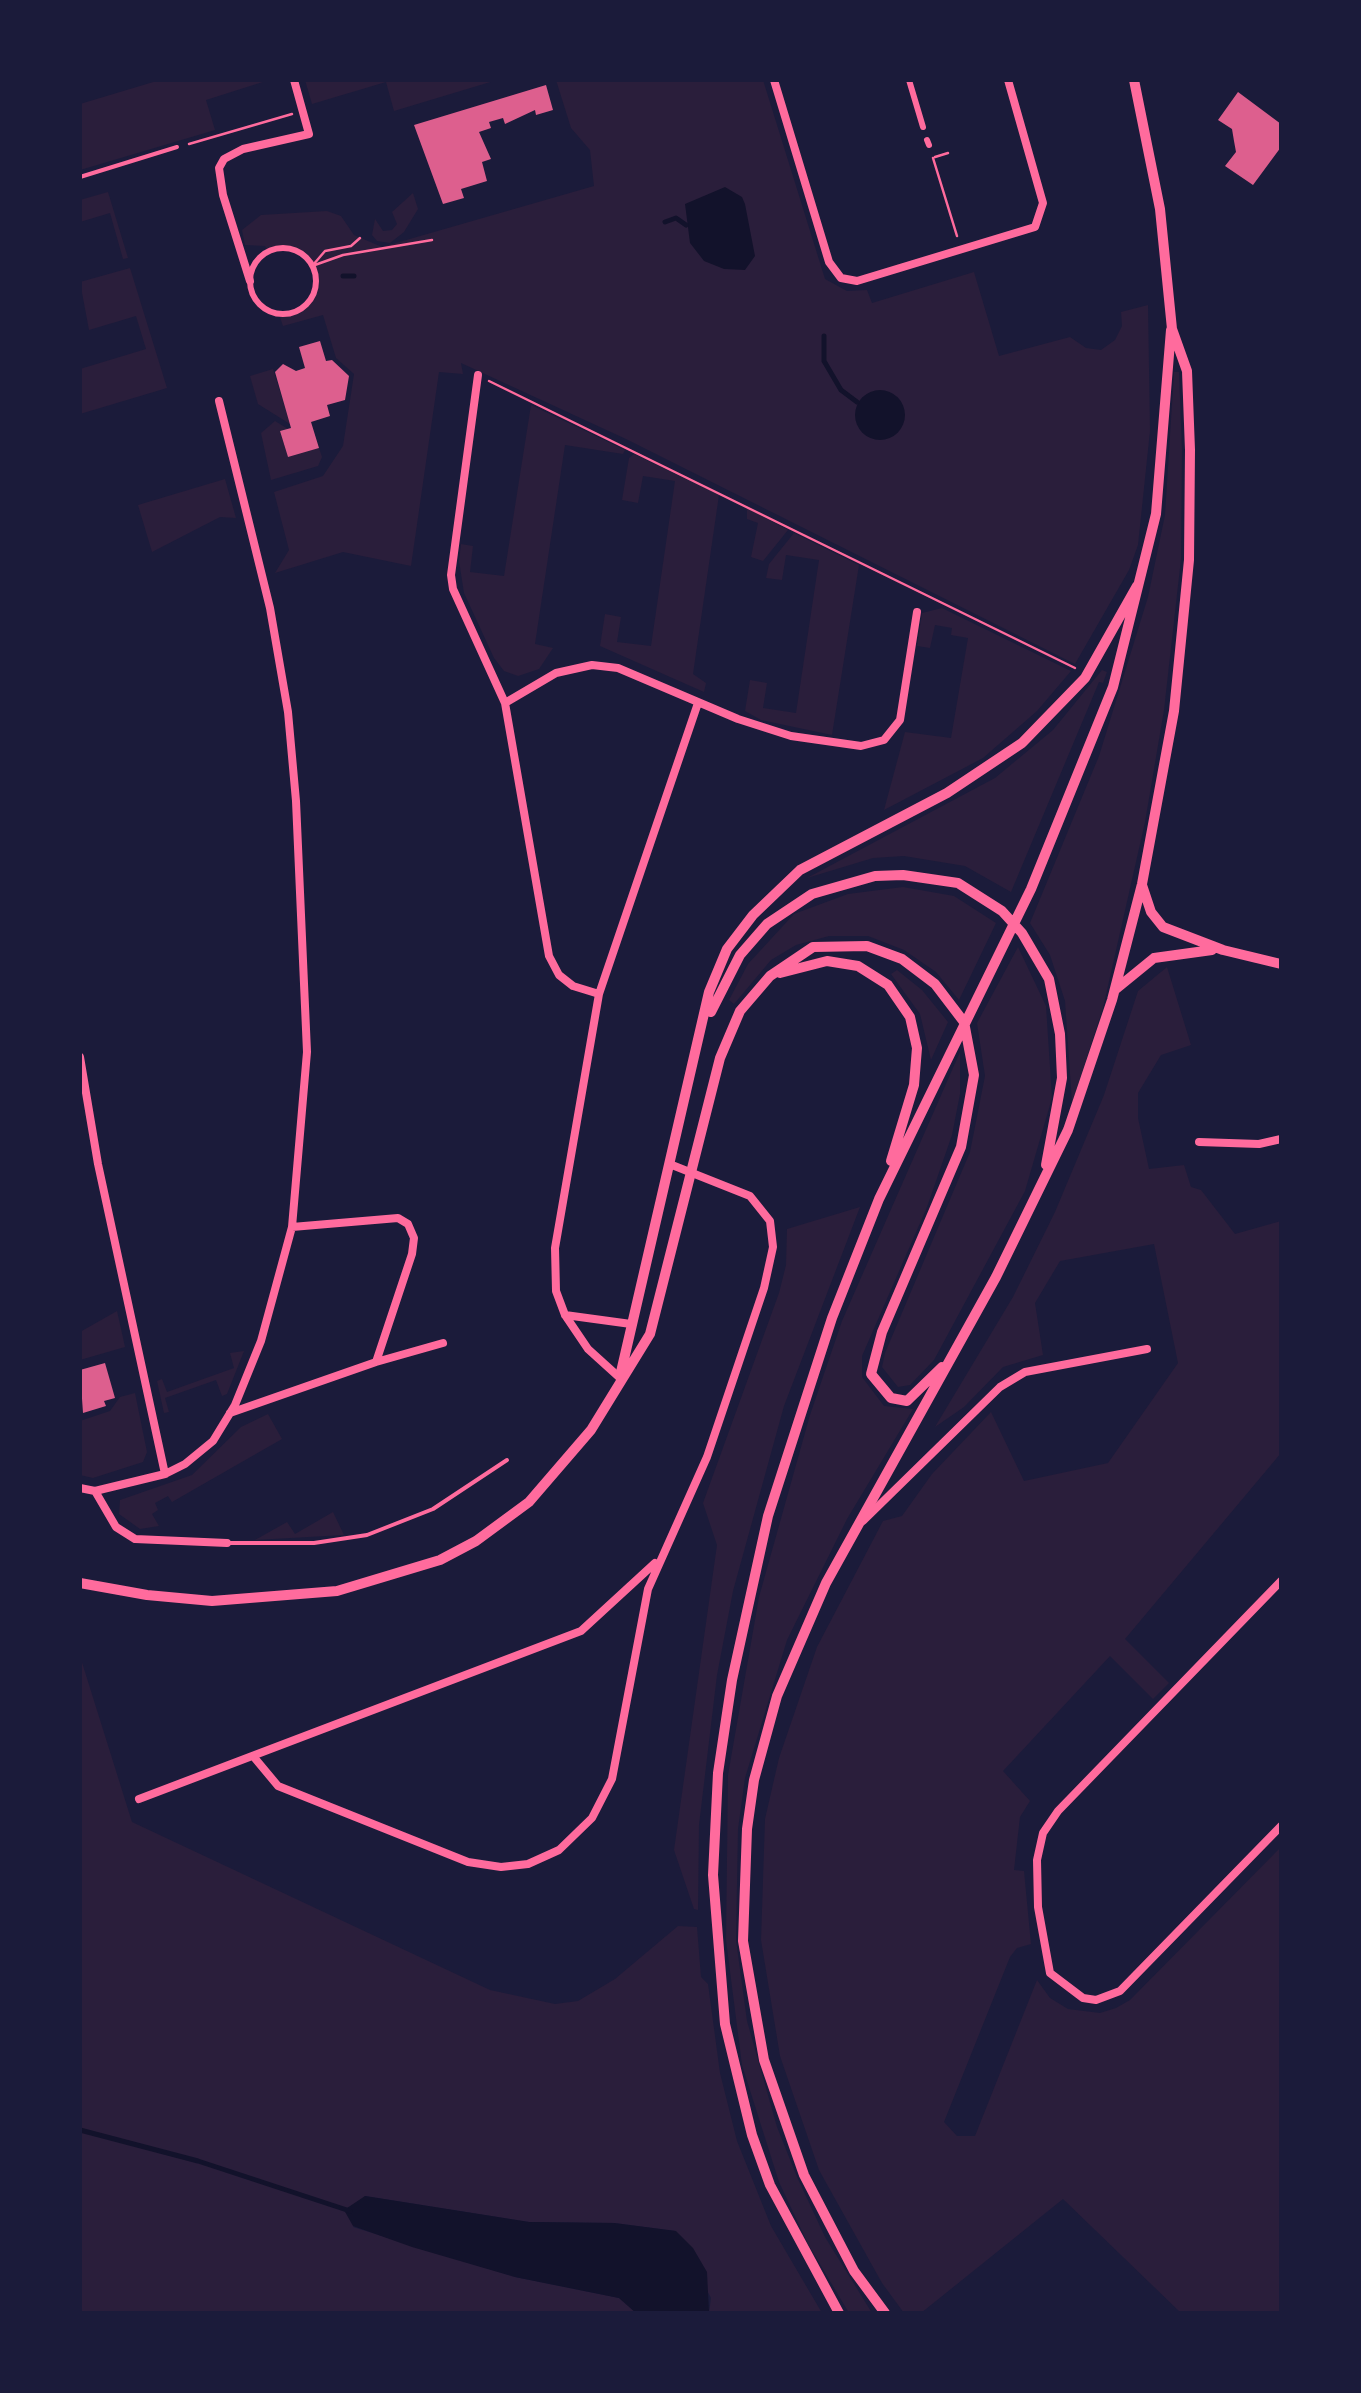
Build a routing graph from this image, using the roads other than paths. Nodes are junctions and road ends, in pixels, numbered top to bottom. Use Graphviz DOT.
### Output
graph roads {
  1 [pos="294,80"];
  2 [pos="774,80"];
  3 [pos="909,80"];
  4 [pos="1008,80"];
  5 [pos="1134,80"];
  6 [pos="923,127"];
  7 [pos="177,148"];
  8 [pos="80,176"];
  9 [pos="250,281"];
  10 [pos="1172,329"];
  11 [pos="478,375"];
  12 [pos="219,401"];
  13 [pos="1145,571"];
  14 [pos="917,612"];
  15 [pos="506,703"];
  16 [pos="698,703"];
  17 [pos="1142,884"];
  18 [pos="1223,950"];
  19 [pos="1281,964"];
  20 [pos="770,976"];
  21 [pos="1114,990"];
  22 [pos="599,994"];
  23 [pos="964,1022"];
  24 [pos="698,1051"];
  25 [pos="80,1057"];
  26 [pos="1281,1139"];
  27 [pos="1200,1142"];
  28 [pos="672,1166"];
  29 [pos="694,1170"];
  30 [pos="879,1199"];
  31 [pos="1035,1202"];
  32 [pos="292,1228"];
  33 [pos="565,1315"];
  34 [pos="630,1324"];
  35 [pos="443,1343"];
  36 [pos="1147,1349"];
  37 [pos="953,1355"];
  38 [pos="376,1362"];
  39 [pos="620,1378"];
  40 [pos="230,1413"];
  41 [pos="507,1460"];
  42 [pos="164,1474"];
  43 [pos="80,1488"];
  44 [pos="95,1491"];
  45 [pos="854,1527"];
  46 [pos="226,1543"];
  47 [pos="658,1559"];
  48 [pos="1281,1581"];
  49 [pos="80,1583"];
  50 [pos="253,1756"];
  51 [pos="138,1799"];
  52 [pos="1281,1826"];
  53 [pos="839,2313"];
  54 [pos="885,2313"];
  1 -- 9 [label="street"];
  2 -- 4 [label="street"];
  3 -- 6 [label="street"];
  5 -- 10 [label="street"];
  7 -- 8 [label="lane"];
  9 -- 9 [label="street"];
  10 -- 13 [label="street"];
  10 -- 17 [label="street"];
  11 -- 15 [label="street"];
  12 -- 32 [label="street"];
  13 -- 23 [label="street"];
  13 -- 24 [label="street"];
  14 -- 16 [label="street"];
  15 -- 16 [label="street"];
  15 -- 22 [label="street"];
  16 -- 22 [label="street"];
  17 -- 18 [label="street"];
  17 -- 21 [label="street"];
  18 -- 19 [label="street"];
  18 -- 21 [label="street"];
  20 -- 23 [label="street"];
  20 -- 29 [label="street"];
  20 -- 30 [label="street"];
  21 -- 31 [label="street"];
  22 -- 33 [label="street"];
  23 -- 30 [label="street"];
  23 -- 37 [label="street"];
  24 -- 28 [label="street"];
  24 -- 31 [label="street"];
  25 -- 42 [label="street"];
  26 -- 27 [label="street"];
  28 -- 29 [label="street"];
  28 -- 34 [label="street"];
  29 -- 39 [label="street"];
  29 -- 47 [label="street"];
  30 -- 53 [label="street"];
  31 -- 37 [label="street"];
  32 -- 38 [label="street"];
  32 -- 40 [label="street"];
  33 -- 34 [label="street"];
  33 -- 39 [label="street"];
  34 -- 39 [label="street"];
  35 -- 38 [label="street"];
  36 -- 45 [label="street"];
  37 -- 45 [label="street"];
  38 -- 40 [label="street"];
  39 -- 49 [label="street"];
  40 -- 42 [label="street"];
  41 -- 46 [label="lane"];
  42 -- 44 [label="street"];
  43 -- 44 [label="street"];
  44 -- 46 [label="street"];
  45 -- 54 [label="street"];
  47 -- 50 [label="street"];
  47 -- 50 [label="street"];
  48 -- 52 [label="street"];
  50 -- 51 [label="street"];
}
